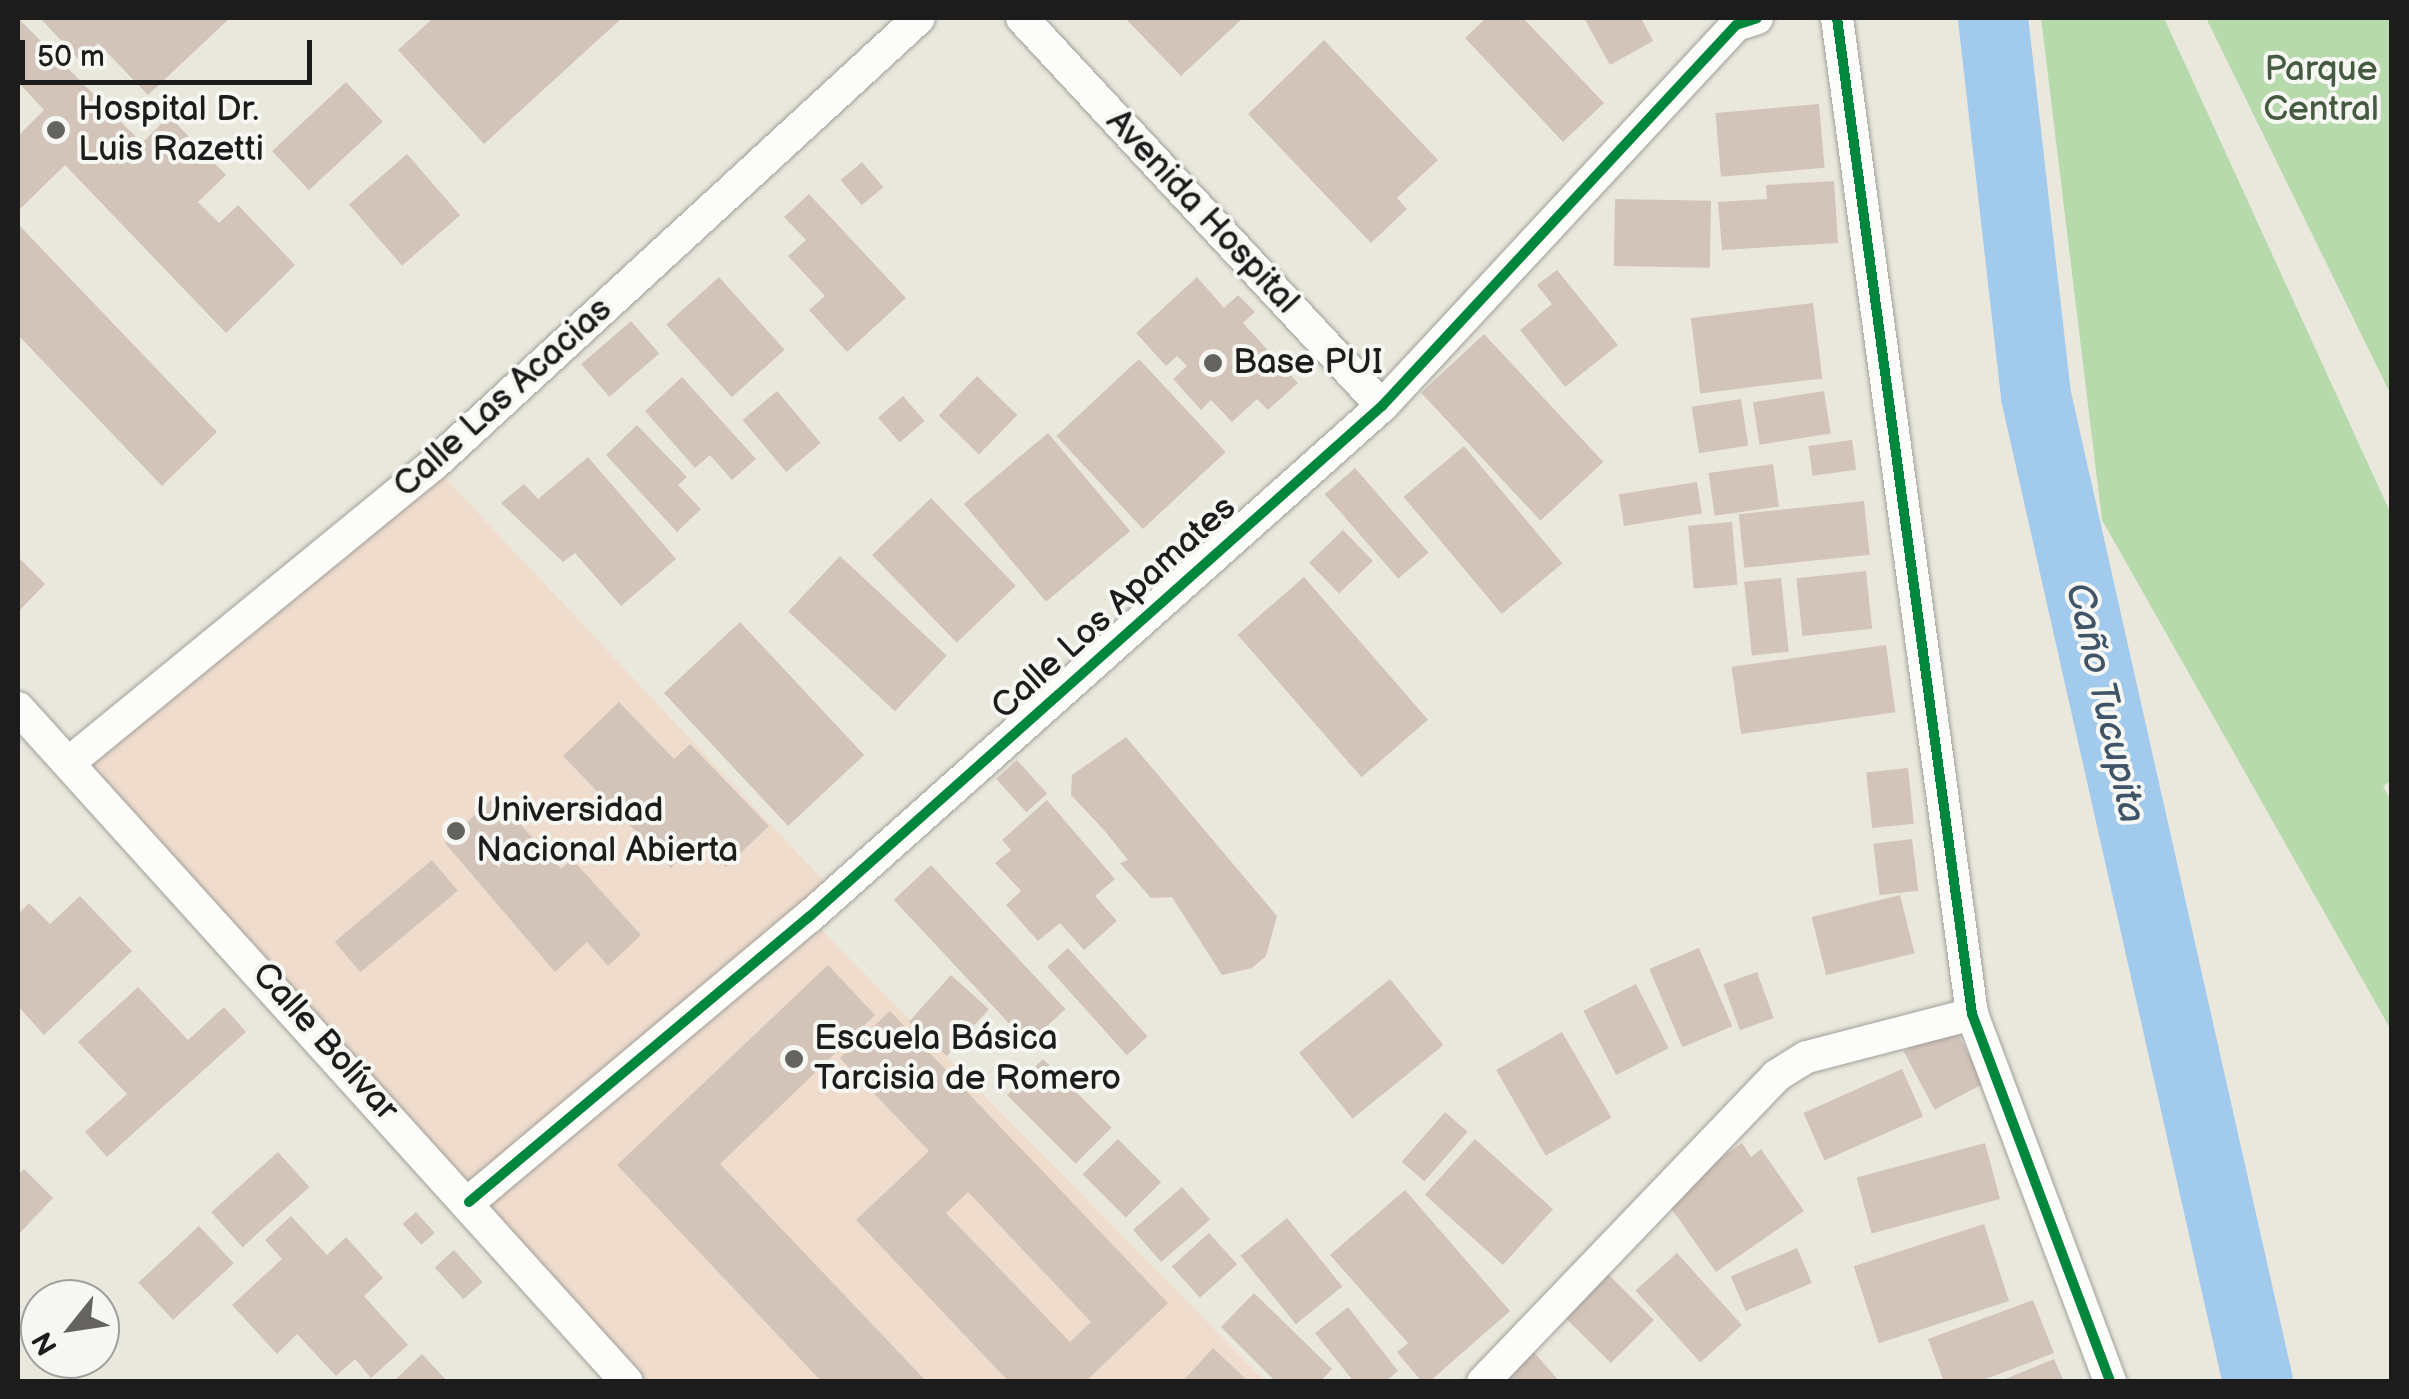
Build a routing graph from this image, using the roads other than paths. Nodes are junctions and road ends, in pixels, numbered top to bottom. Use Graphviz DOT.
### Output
graph roads {
  1 [pos="919,18"];
  2 [pos="1022,18"];
  3 [pos="1758,18"];
  4 [pos="1838,18"];
  5 [pos="1382,406"];
  6 [pos="18,708"];
  7 [pos="71,761"];
  8 [pos="1972,1014"];
  9 [pos="469,1202"];
  10 [pos="627,1382"];
  11 [pos="1483,1382"];
  12 [pos="2110,1382"];
  1 -- 7 [label="street, Calle Las Acacias"];
  2 -- 5 [label="street, Avenida Hospital"];
  3 -- 5 [label="street, Calle Los Apamates"];
  4 -- 8 [label="street"];
  5 -- 9 [label="street, Calle Los Apamates"];
  6 -- 7 [label="street, Calle Bolívar"];
  7 -- 9 [label="street, Calle Bolívar"];
  8 -- 11 [label="street"];
  8 -- 12 [label="street"];
  9 -- 10 [label="street, Calle Bolívar"];
}
